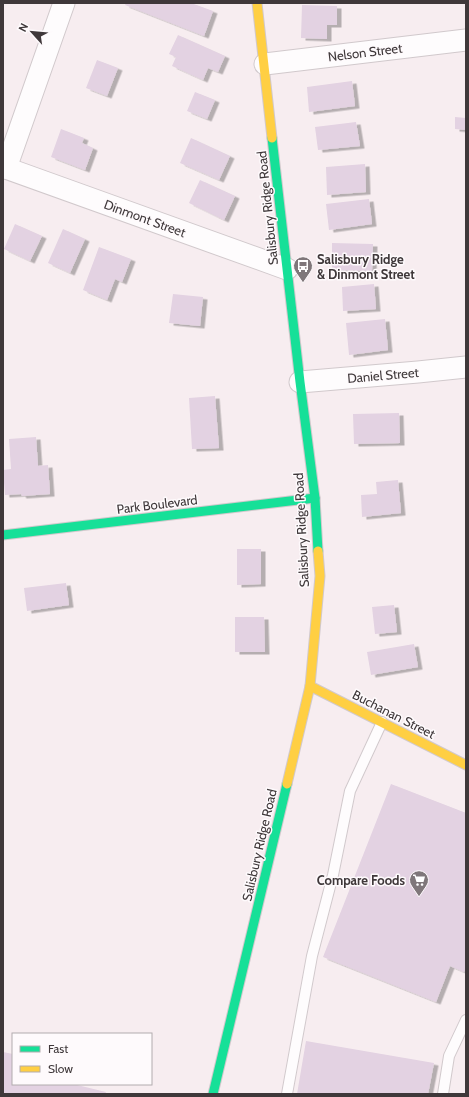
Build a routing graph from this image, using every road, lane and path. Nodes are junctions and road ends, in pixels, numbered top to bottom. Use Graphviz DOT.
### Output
graph roads {
  1 [pos="64,3"];
  2 [pos="257,3"];
  3 [pos="466,40"];
  4 [pos="265,64"];
  5 [pos="5,168"];
  6 [pos="287,269"];
  7 [pos="466,367"];
  8 [pos="300,382"];
  9 [pos="315,498"];
  10 [pos="3,535"];
  11 [pos="310,686"];
  12 [pos="382,722"];
  13 [pos="466,765"];
  14 [pos="466,1020"];
  15 [pos="213,1094"];
  16 [pos="287,1094"];
  17 [pos="443,1094"];
  1 -- 5 [label="street"];
  2 -- 4 [label="street, Salisbury Ridge Road"];
  3 -- 4 [label="street, Nelson Street"];
  4 -- 6 [label="street, Salisbury Ridge Road"];
  5 -- 6 [label="street, Dinmont Street"];
  6 -- 8 [label="street, Salisbury Ridge Road"];
  7 -- 8 [label="street, Daniel Street"];
  8 -- 9 [label="street, Salisbury Ridge Road"];
  9 -- 10 [label="street, Park Boulevard"];
  9 -- 11 [label="street, Salisbury Ridge Road"];
  11 -- 12 [label="street, Buchanan Street"];
  11 -- 15 [label="street, Salisbury Ridge Road"];
  12 -- 13 [label="street, Buchanan Street"];
  12 -- 16 [label="lane"];
  14 -- 17 [label="lane"];
}
